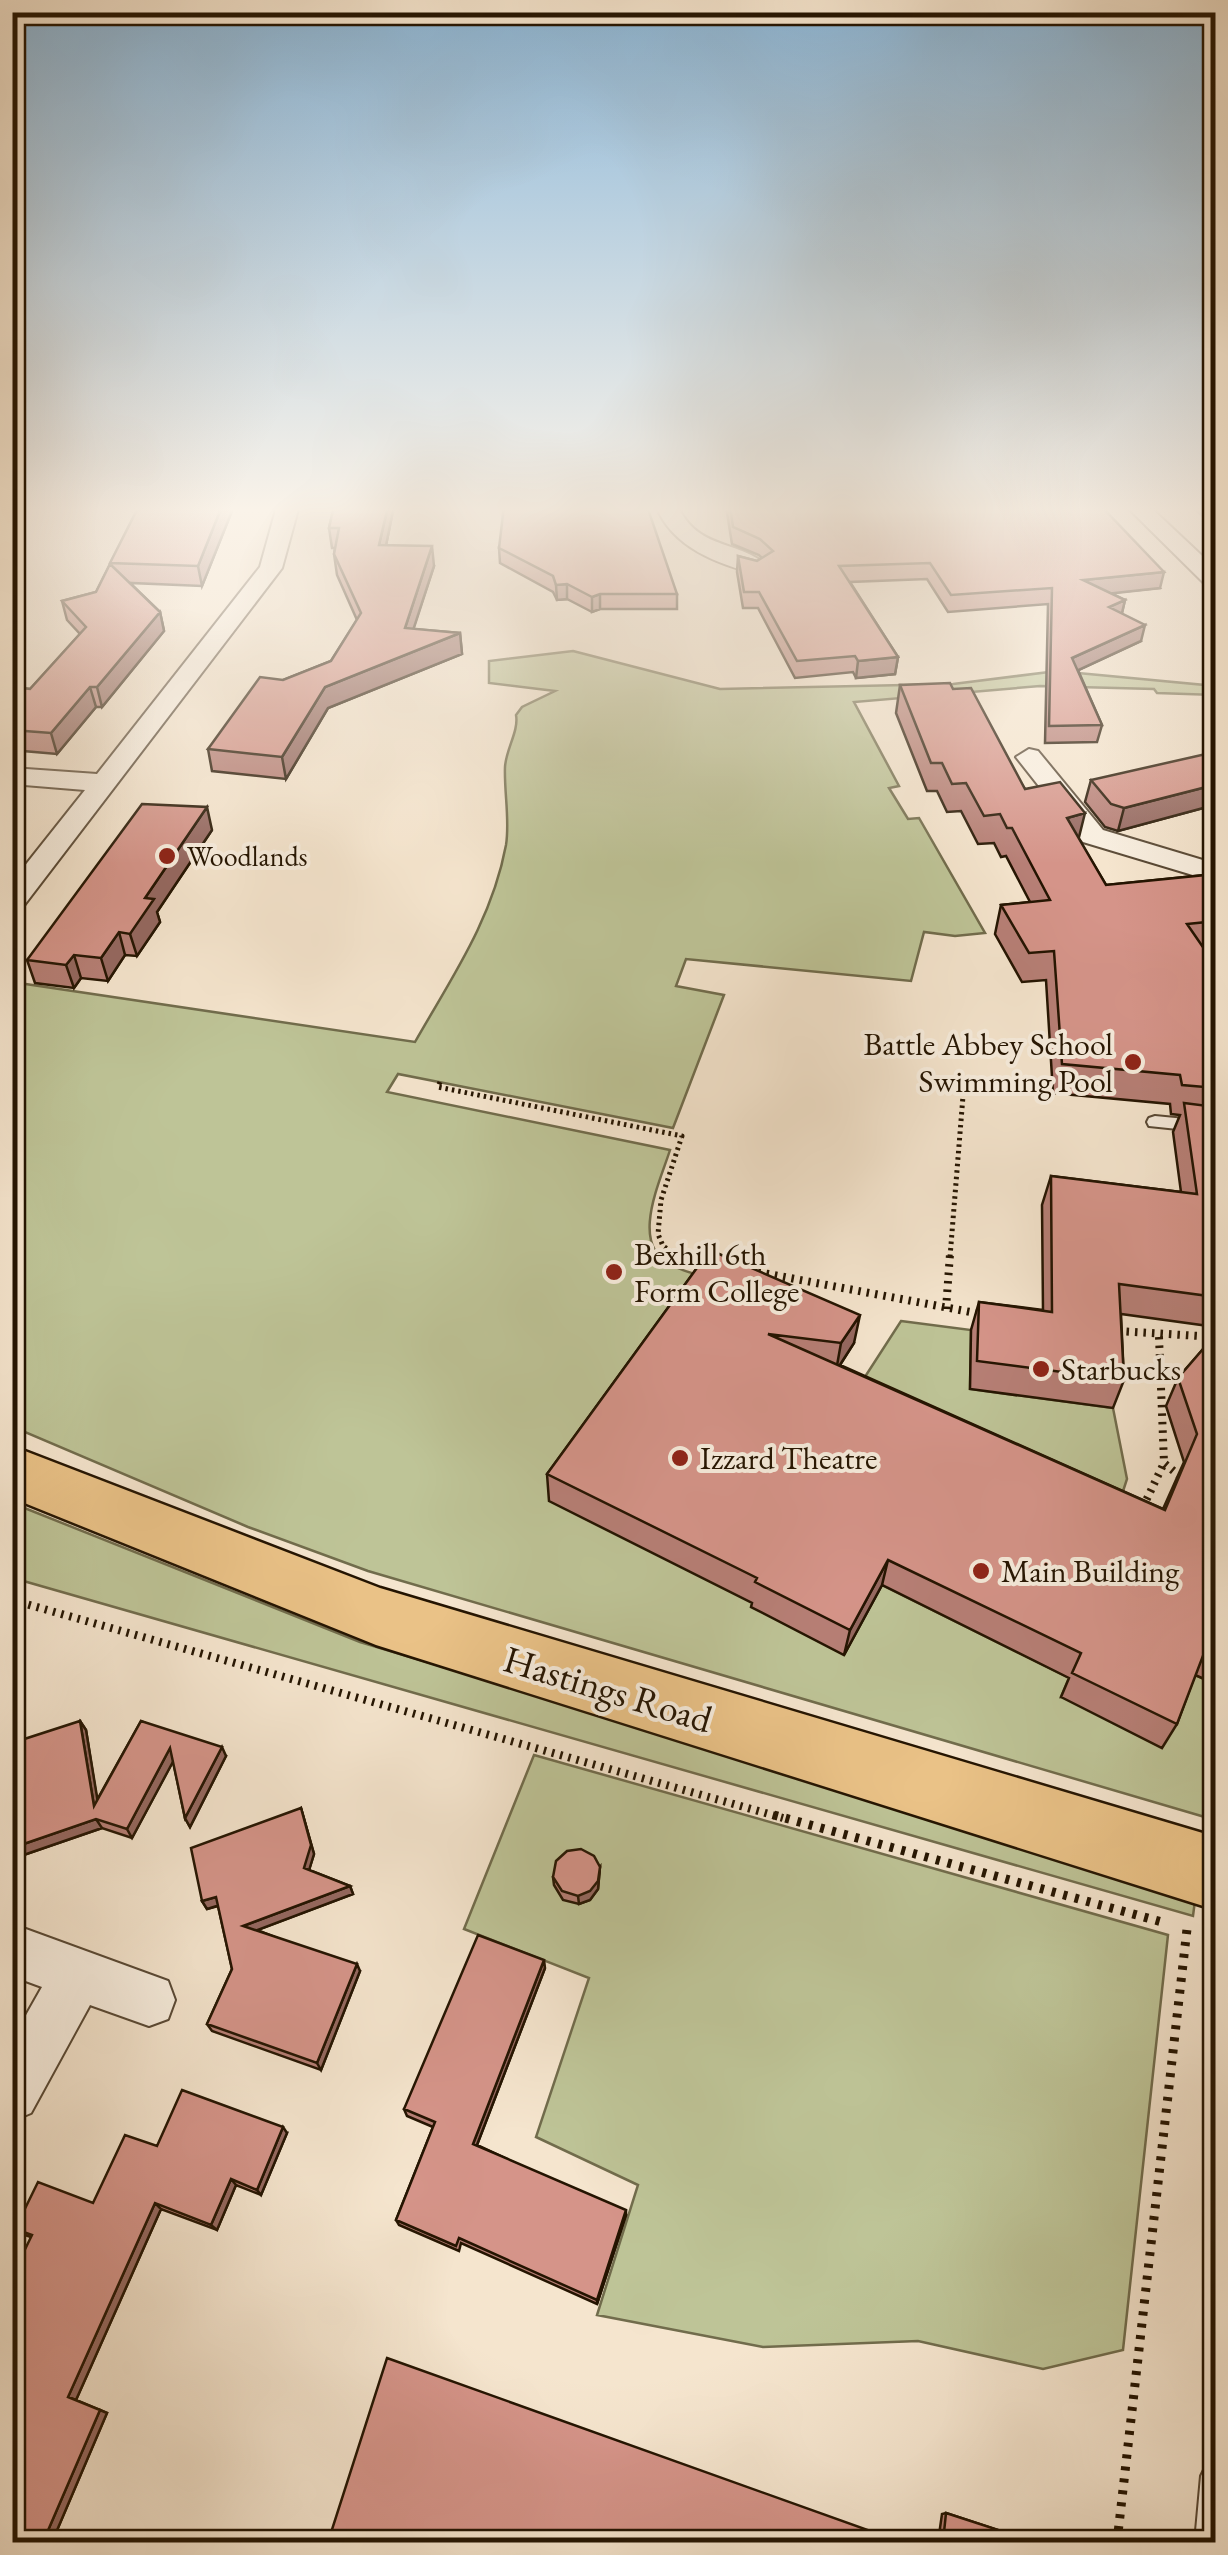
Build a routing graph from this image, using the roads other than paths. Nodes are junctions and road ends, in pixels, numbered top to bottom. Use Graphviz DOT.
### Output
graph roads {
  1 [pos="228,625"];
  2 [pos="1029,757"];
  3 [pos="12,776"];
  4 [pos="1088,781"];
  5 [pos="107,782"];
  6 [pos="1052,785"];
  7 [pos="1216,873"];
  8 [pos="12,902"];
  9 [pos="1155,1122"];
  10 [pos="1216,1128"];
  11 [pos="12,1471"];
  12 [pos="1203,1912"];
  13 [pos="12,1950"];
  14 [pos="78,1975"];
  15 [pos="149,2000"];
  16 [pos="12,2094"];
  17 [pos="1216,2476"];
  18 [pos="1210,2542"];
  1 -- 5 [label="street"];
  2 -- 6 [label="street"];
  3 -- 5 [label="street"];
  4 -- 6 [label="street"];
  5 -- 8 [label="street"];
  6 -- 7 [label="street"];
  9 -- 10 [label="lane"];
  11 -- 12 [label="main road, Hastings Road"];
  13 -- 14 [label="street"];
  14 -- 15 [label="street"];
  14 -- 16 [label="street"];
  17 -- 18 [label="lane"];
}
